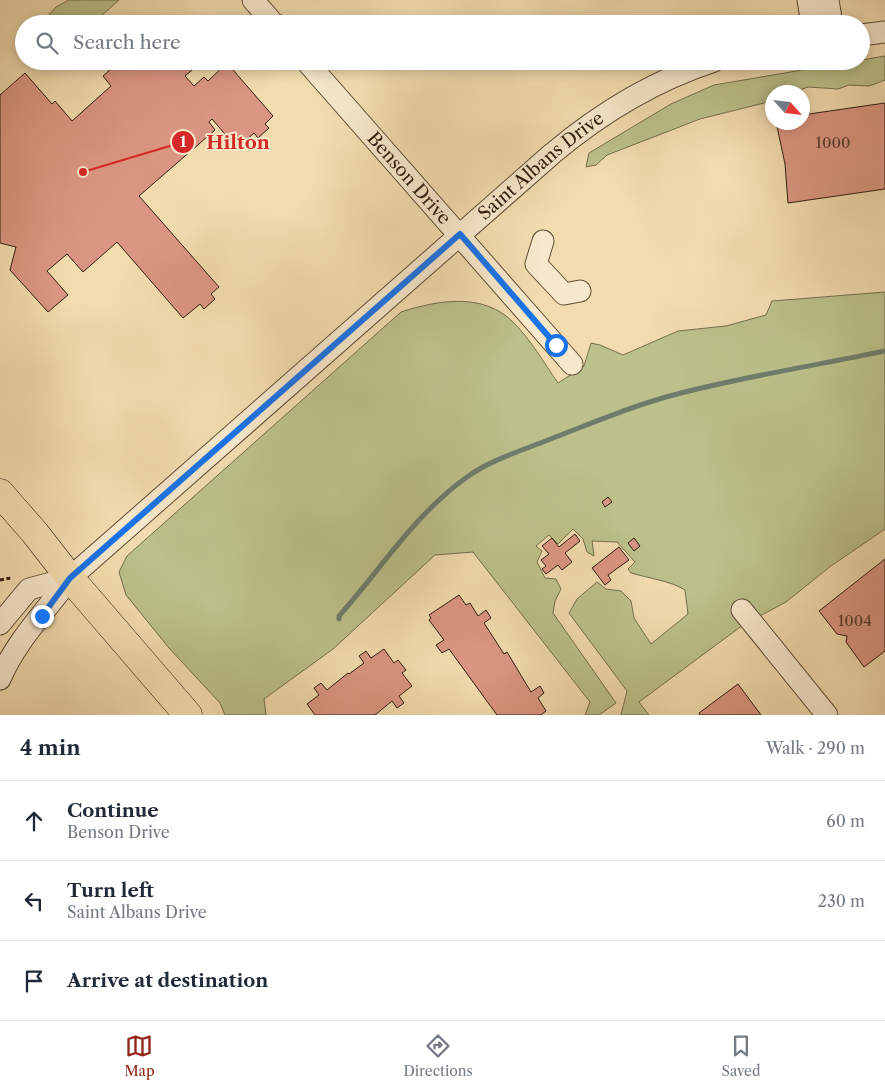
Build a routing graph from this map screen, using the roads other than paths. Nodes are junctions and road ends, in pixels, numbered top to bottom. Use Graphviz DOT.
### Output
graph roads {
  1 [pos="253,0"];
  2 [pos="808,0"];
  3 [pos="828,0"];
  4 [pos="266,15"];
  5 [pos="810,15"];
  6 [pos="830,15"];
  7 [pos="885,32"];
  8 [pos="870,34"];
  9 [pos="314,70"];
  10 [pos="691,70"];
  11 [pos="460,234"];
  12 [pos="543,241"];
  13 [pos="580,291"];
  14 [pos="572,364"];
  15 [pos="0,493"];
  16 [pos="70,578"];
  17 [pos="742,610"];
  18 [pos="0,624"];
  19 [pos="0,679"];
  20 [pos="188,715"];
  21 [pos="827,715"];
  1 -- 4 [label="street"];
  2 -- 5 [label="street"];
  3 -- 6 [label="street"];
  7 -- 8 [label="street"];
  9 -- 11 [label="street, Benson Drive"];
  10 -- 11 [label="street, Saint Albans Drive"];
  11 -- 14 [label="street, Benson Drive"];
  11 -- 16 [label="street, Saint Albans Drive"];
  12 -- 13 [label="street"];
  15 -- 16 [label="main road"];
  16 -- 18 [label="street, Saint Albans Drive"];
  16 -- 19 [label="street, Saint Albans Drive"];
  16 -- 20 [label="main road"];
  17 -- 21 [label="street"];
}
